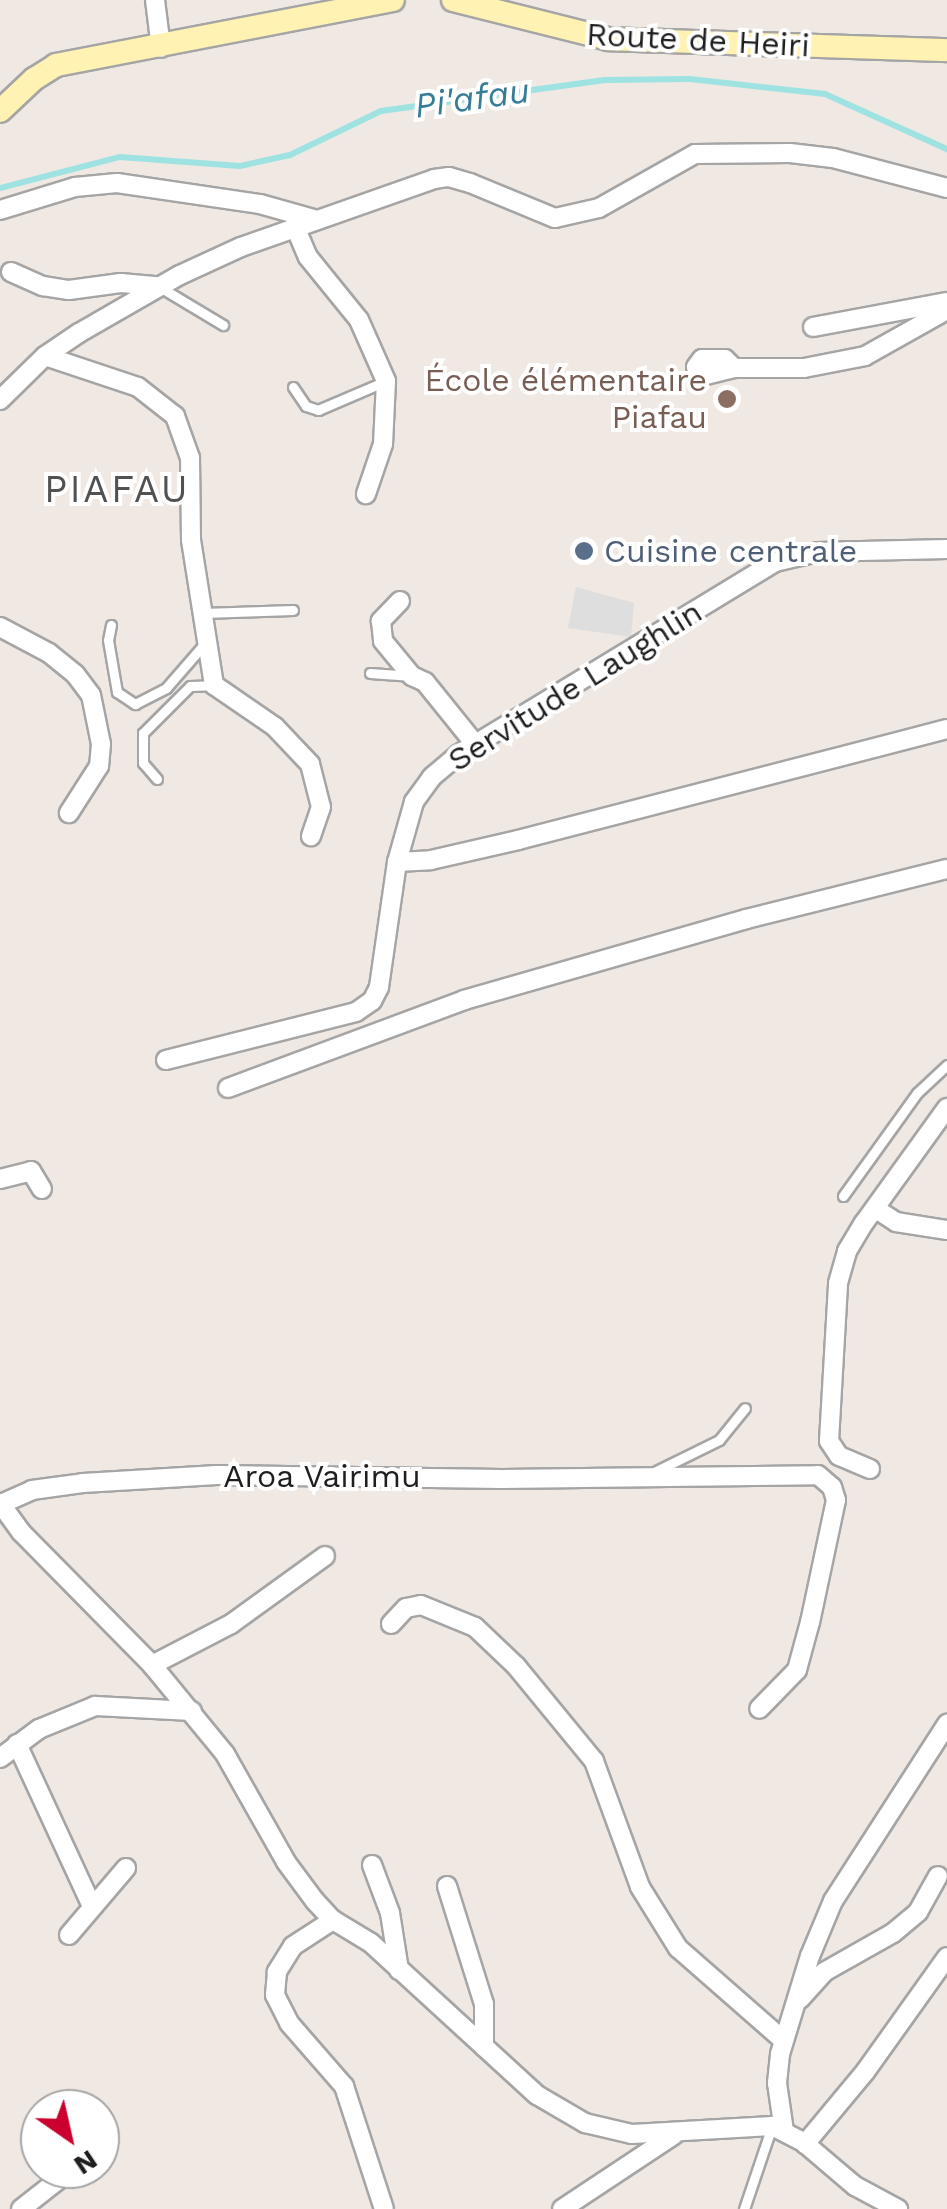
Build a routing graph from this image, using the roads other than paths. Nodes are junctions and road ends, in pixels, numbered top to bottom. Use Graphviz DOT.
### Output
graph roads {
  1 [pos="393,0"];
  2 [pos="461,1"];
  3 [pos="154,2"];
  4 [pos="162,48"];
  5 [pos="947,50"];
  6 [pos="0,111"];
  7 [pos="947,188"];
  8 [pos="0,210"];
  9 [pos="318,220"];
  10 [pos="296,229"];
  11 [pos="11,272"];
  12 [pos="158,286"];
  13 [pos="947,306"];
  14 [pos="222,325"];
  15 [pos="813,328"];
  16 [pos="45,356"];
  17 [pos="734,368"];
  18 [pos="386,381"];
  19 [pos="292,387"];
  20 [pos="0,400"];
  21 [pos="366,494"];
  22 [pos="947,549"];
  23 [pos="400,601"];
  24 [pos="293,610"];
  25 [pos="203,612"];
  26 [pos="111,625"];
  27 [pos="0,627"];
  28 [pos="206,642"];
  29 [pos="370,672"];
  30 [pos="412,676"];
  31 [pos="214,686"];
  32 [pos="947,729"];
  33 [pos="475,744"];
  34 [pos="156,778"];
  35 [pos="69,813"];
  36 [pos="311,836"];
  37 [pos="397,862"];
  38 [pos="947,869"];
  39 [pos="166,1060"];
  40 [pos="947,1066"];
  41 [pos="228,1088"];
  42 [pos="947,1108"];
  43 [pos="0,1179"];
  44 [pos="42,1189"];
  45 [pos="842,1196"];
  46 [pos="876,1209"];
  47 [pos="947,1230"];
  48 [pos="745,1408"];
  49 [pos="870,1469"];
  50 [pos="647,1475"];
  51 [pos="0,1503"];
  52 [pos="325,1556"];
  53 [pos="391,1624"];
  54 [pos="152,1664"];
  55 [pos="759,1708"];
  56 [pos="192,1711"];
  57 [pos="947,1724"];
  58 [pos="17,1744"];
  59 [pos="0,1758"];
  60 [pos="372,1865"];
  61 [pos="126,1868"];
  62 [pos="938,1876"];
  63 [pos="447,1886"];
  64 [pos="92,1906"];
  65 [pos="334,1920"];
  66 [pos="69,1935"];
  67 [pos="947,1957"];
  68 [pos="399,1970"];
  69 [pos="788,2018"];
  70 [pos="783,2040"];
  71 [pos="484,2048"];
  72 [pos="778,2128"];
  73 [pos="675,2134"];
  74 [pos="805,2144"];
  75 [pos="46,2189"];
  76 [pos="21,2209"];
  77 [pos="384,2209"];
  78 [pos="562,2209"];
  79 [pos="744,2209"];
  80 [pos="898,2209"];
  1 -- 4 [label="main road"];
  2 -- 5 [label="main road, Route de Heiri"];
  3 -- 4 [label="street"];
  4 -- 6 [label="main road"];
  7 -- 9 [label="street"];
  8 -- 9 [label="street"];
  9 -- 10 [label="street"];
  10 -- 12 [label="street"];
  10 -- 18 [label="street"];
  11 -- 12 [label="street"];
  12 -- 14 [label="lane"];
  12 -- 16 [label="street"];
  13 -- 15 [label="street"];
  13 -- 17 [label="street"];
  16 -- 20 [label="street"];
  16 -- 25 [label="street"];
  18 -- 19 [label="lane"];
  18 -- 21 [label="street"];
  22 -- 33 [label="street, Servitude Laughlin"];
  23 -- 30 [label="street"];
  24 -- 25 [label="lane"];
  25 -- 28 [label="street"];
  26 -- 28 [label="lane"];
  27 -- 35 [label="street"];
  28 -- 31 [label="street"];
  29 -- 30 [label="lane"];
  30 -- 33 [label="street"];
  31 -- 34 [label="lane"];
  31 -- 36 [label="street"];
  32 -- 37 [label="street"];
  33 -- 37 [label="street, Servitude Laughlin"];
  37 -- 39 [label="street, Servitude Laughlin"];
  38 -- 41 [label="street"];
  40 -- 45 [label="lane"];
  42 -- 46 [label="street"];
  43 -- 44 [label="street"];
  46 -- 47 [label="street"];
  46 -- 49 [label="street"];
  48 -- 50 [label="lane, Aroa Vairimu"];
  50 -- 51 [label="street, Aroa Vairimu"];
  50 -- 55 [label="street, Aroa Vairimu"];
  51 -- 54 [label="street"];
  52 -- 54 [label="street"];
  53 -- 70 [label="street"];
  54 -- 56 [label="street"];
  56 -- 58 [label="street"];
  56 -- 65 [label="street"];
  57 -- 69 [label="street"];
  58 -- 59 [label="street"];
  58 -- 64 [label="street"];
  60 -- 68 [label="street"];
  61 -- 64 [label="street"];
  62 -- 69 [label="street"];
  63 -- 71 [label="street"];
  64 -- 66 [label="street"];
  65 -- 68 [label="street"];
  65 -- 77 [label="street"];
  67 -- 74 [label="street"];
  68 -- 71 [label="street"];
  69 -- 70 [label="street"];
  70 -- 72 [label="street"];
  71 -- 73 [label="street"];
  72 -- 73 [label="street"];
  72 -- 74 [label="street"];
  72 -- 79 [label="lane"];
  73 -- 78 [label="street"];
  74 -- 80 [label="street"];
  75 -- 76 [label="street"];
}
